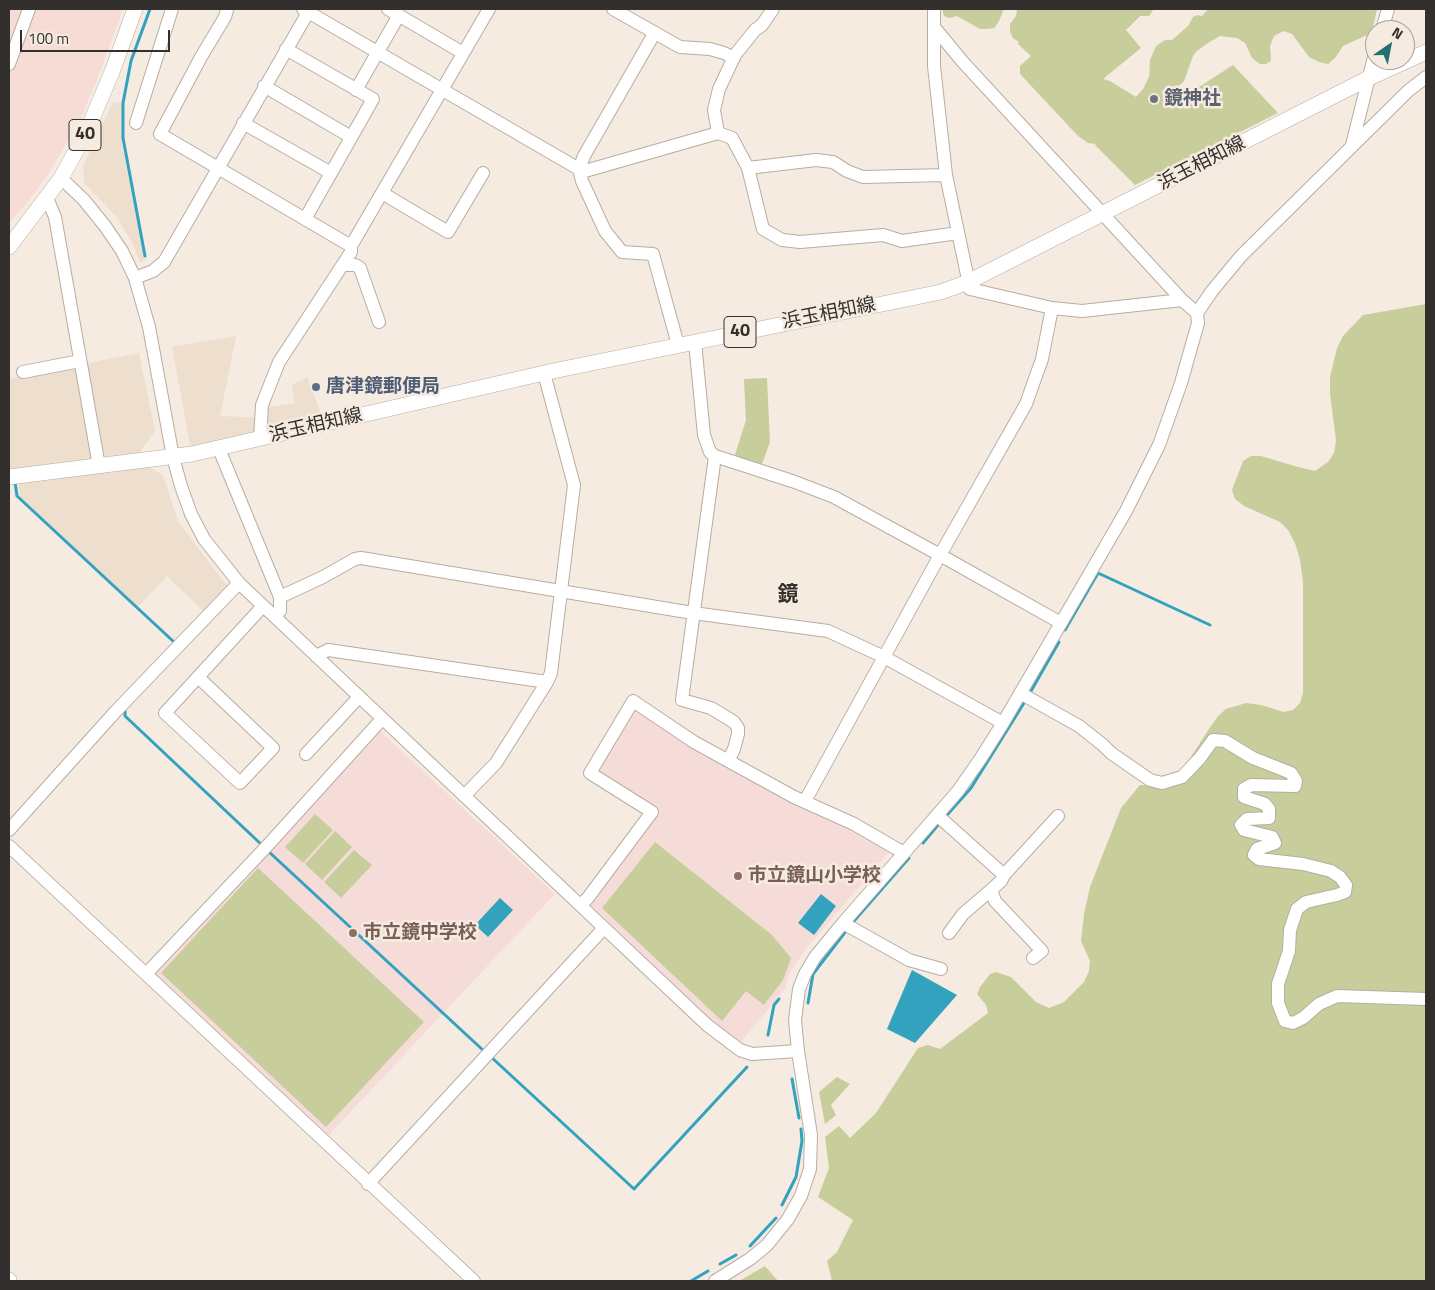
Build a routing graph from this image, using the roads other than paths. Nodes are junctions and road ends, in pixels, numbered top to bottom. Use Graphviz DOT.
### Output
graph roads {
  1 [pos="29,9"];
  2 [pos="135,9"];
  3 [pos="172,9"];
  4 [pos="226,9"];
  5 [pos="388,9"];
  6 [pos="489,9"];
  7 [pos="613,9"];
  8 [pos="773,9"];
  9 [pos="934,9"];
  10 [pos="307,10"];
  11 [pos="399,15"];
  12 [pos="934,27"];
  13 [pos="654,34"];
  14 [pos="286,50"];
  15 [pos="378,52"];
  16 [pos="1426,52"];
  17 [pos="463,53"];
  18 [pos="734,58"];
  19 [pos="9,64"];
  20 [pos="1370,70"];
  21 [pos="1426,77"];
  22 [pos="1367,79"];
  23 [pos="264,86"];
  24 [pos="442,89"];
  25 [pos="356,90"];
  26 [pos="136,123"];
  27 [pos="243,123"];
  28 [pos="718,133"];
  29 [pos="351,137"];
  30 [pos="1352,145"];
  31 [pos="217,168"];
  32 [pos="579,168"];
  33 [pos="748,168"];
  34 [pos="331,173"];
  35 [pos="483,173"];
  36 [pos="946,175"];
  37 [pos="61,178"];
  38 [pos="382,193"];
  39 [pos="47,198"];
  40 [pos="1104,214"];
  41 [pos="304,219"];
  42 [pos="958,234"];
  43 [pos="351,246"];
  44 [pos="9,247"];
  45 [pos="343,264"];
  46 [pos="135,278"];
  47 [pos="968,282"];
  48 [pos="1182,300"];
  49 [pos="1052,308"];
  50 [pos="1197,313"];
  51 [pos="379,322"];
  52 [pos="695,342"];
  53 [pos="678,345"];
  54 [pos="80,361"];
  55 [pos="22,372"];
  56 [pos="544,373"];
  57 [pos="260,439"];
  58 [pos="219,448"];
  59 [pos="715,456"];
  60 [pos="173,457"];
  61 [pos="99,466"];
  62 [pos="9,477"];
  63 [pos="940,555"];
  64 [pos="239,583"];
  65 [pos="561,592"];
  66 [pos="280,597"];
  67 [pos="263,606"];
  68 [pos="693,613"];
  69 [pos="275,617"];
  70 [pos="1061,623"];
  71 [pos="316,656"];
  72 [pos="884,657"];
  73 [pos="198,677"];
  74 [pos="547,682"];
  75 [pos="1020,693"];
  76 [pos="359,697"];
  77 [pos="382,719"];
  78 [pos="1002,723"];
  79 [pos="306,754"];
  80 [pos="729,760"];
  81 [pos="464,796"];
  82 [pos="805,801"];
  83 [pos="938,815"];
  84 [pos="1058,816"];
  85 [pos="9,830"];
  86 [pos="9,846"];
  87 [pos="904,853"];
  88 [pos="1004,875"];
  89 [pos="991,890"];
  90 [pos="580,906"];
  91 [pos="843,923"];
  92 [pos="604,928"];
  93 [pos="949,934"];
  94 [pos="1033,958"];
  95 [pos="941,969"];
  96 [pos="146,974"];
  97 [pos="1426,999"];
  98 [pos="798,1051"];
  99 [pos="368,1184"];
  100 [pos="474,1281"];
  101 [pos="715,1281"];
  1 -- 19 [label="street"];
  2 -- 37 [label="main road, 40"];
  3 -- 26 [label="street"];
  4 -- 31 [label="street"];
  5 -- 11 [label="street"];
  6 -- 17 [label="street"];
  7 -- 13 [label="street"];
  8 -- 18 [label="street"];
  9 -- 12 [label="street"];
  10 -- 14 [label="street"];
  10 -- 15 [label="street"];
  11 -- 15 [label="street"];
  11 -- 17 [label="street"];
  12 -- 36 [label="street"];
  12 -- 40 [label="street"];
  13 -- 18 [label="street"];
  13 -- 32 [label="street"];
  14 -- 23 [label="street"];
  14 -- 25 [label="street"];
  15 -- 24 [label="street"];
  15 -- 25 [label="street"];
  16 -- 22 [label="main road, 浜玉相知線 / 40"];
  17 -- 24 [label="street"];
  18 -- 28 [label="street"];
  20 -- 22 [label="street"];
  21 -- 30 [label="street"];
  22 -- 30 [label="street"];
  22 -- 40 [label="main road, 浜玉相知線 / 40"];
  23 -- 27 [label="street"];
  23 -- 29 [label="street"];
  24 -- 32 [label="street"];
  24 -- 38 [label="street"];
  25 -- 29 [label="street"];
  27 -- 31 [label="street"];
  27 -- 34 [label="street"];
  28 -- 32 [label="street"];
  28 -- 33 [label="street"];
  29 -- 34 [label="street"];
  30 -- 50 [label="street"];
  31 -- 41 [label="street"];
  31 -- 46 [label="street"];
  32 -- 53 [label="street"];
  33 -- 36 [label="street"];
  33 -- 42 [label="street"];
  34 -- 41 [label="street"];
  35 -- 38 [label="street"];
  36 -- 42 [label="street"];
  37 -- 39 [label="main road, 40"];
  37 -- 46 [label="street"];
  38 -- 43 [label="street"];
  39 -- 44 [label="main road, 40"];
  39 -- 54 [label="street"];
  40 -- 47 [label="main road, 浜玉相知線 / 40"];
  40 -- 48 [label="street"];
  41 -- 43 [label="street"];
  42 -- 47 [label="street"];
  43 -- 45 [label="street"];
  45 -- 51 [label="street"];
  45 -- 57 [label="street"];
  46 -- 60 [label="street"];
  47 -- 49 [label="street"];
  47 -- 52 [label="main road, 浜玉相知線 / 40"];
  48 -- 49 [label="street"];
  48 -- 50 [label="street"];
  49 -- 63 [label="street"];
  50 -- 70 [label="street"];
  52 -- 53 [label="main road, 浜玉相知線 / 40"];
  52 -- 59 [label="street"];
  53 -- 56 [label="main road, 浜玉相知線 / 40"];
  54 -- 55 [label="street"];
  54 -- 61 [label="street"];
  56 -- 57 [label="main road, 浜玉相知線 / 40"];
  56 -- 65 [label="street"];
  57 -- 58 [label="main road, 浜玉相知線 / 40"];
  58 -- 60 [label="main road, 浜玉相知線 / 40"];
  58 -- 66 [label="street"];
  59 -- 63 [label="street"];
  59 -- 68 [label="street"];
  60 -- 61 [label="main road, 浜玉相知線 / 40"];
  60 -- 64 [label="street"];
  61 -- 62 [label="main road, 浜玉相知線 / 40"];
  63 -- 70 [label="street"];
  63 -- 72 [label="street"];
  64 -- 67 [label="street"];
  64 -- 85 [label="street"];
  65 -- 66 [label="street"];
  65 -- 68 [label="street"];
  65 -- 74 [label="street"];
  66 -- 69 [label="street"];
  67 -- 69 [label="street"];
  67 -- 73 [label="street"];
  68 -- 72 [label="street"];
  68 -- 80 [label="street"];
  69 -- 71 [label="street"];
  70 -- 75 [label="street"];
  71 -- 74 [label="street"];
  71 -- 76 [label="street"];
  72 -- 78 [label="street"];
  72 -- 82 [label="street"];
  73 -- 73 [label="street"];
  74 -- 81 [label="street"];
  75 -- 78 [label="street"];
  75 -- 97 [label="street"];
  76 -- 77 [label="street"];
  76 -- 79 [label="street"];
  77 -- 81 [label="street"];
  77 -- 96 [label="street"];
  78 -- 83 [label="street"];
  80 -- 82 [label="street"];
  80 -- 90 [label="street"];
  81 -- 90 [label="street"];
  82 -- 87 [label="street"];
  83 -- 87 [label="street"];
  83 -- 88 [label="street"];
  84 -- 88 [label="street"];
  86 -- 96 [label="street"];
  87 -- 91 [label="street"];
  88 -- 89 [label="street"];
  89 -- 93 [label="street"];
  89 -- 94 [label="street"];
  90 -- 92 [label="street"];
  91 -- 95 [label="street"];
  91 -- 98 [label="street"];
  92 -- 98 [label="street"];
  92 -- 99 [label="street"];
  96 -- 99 [label="street"];
  98 -- 101 [label="street"];
  99 -- 100 [label="street"];
}
